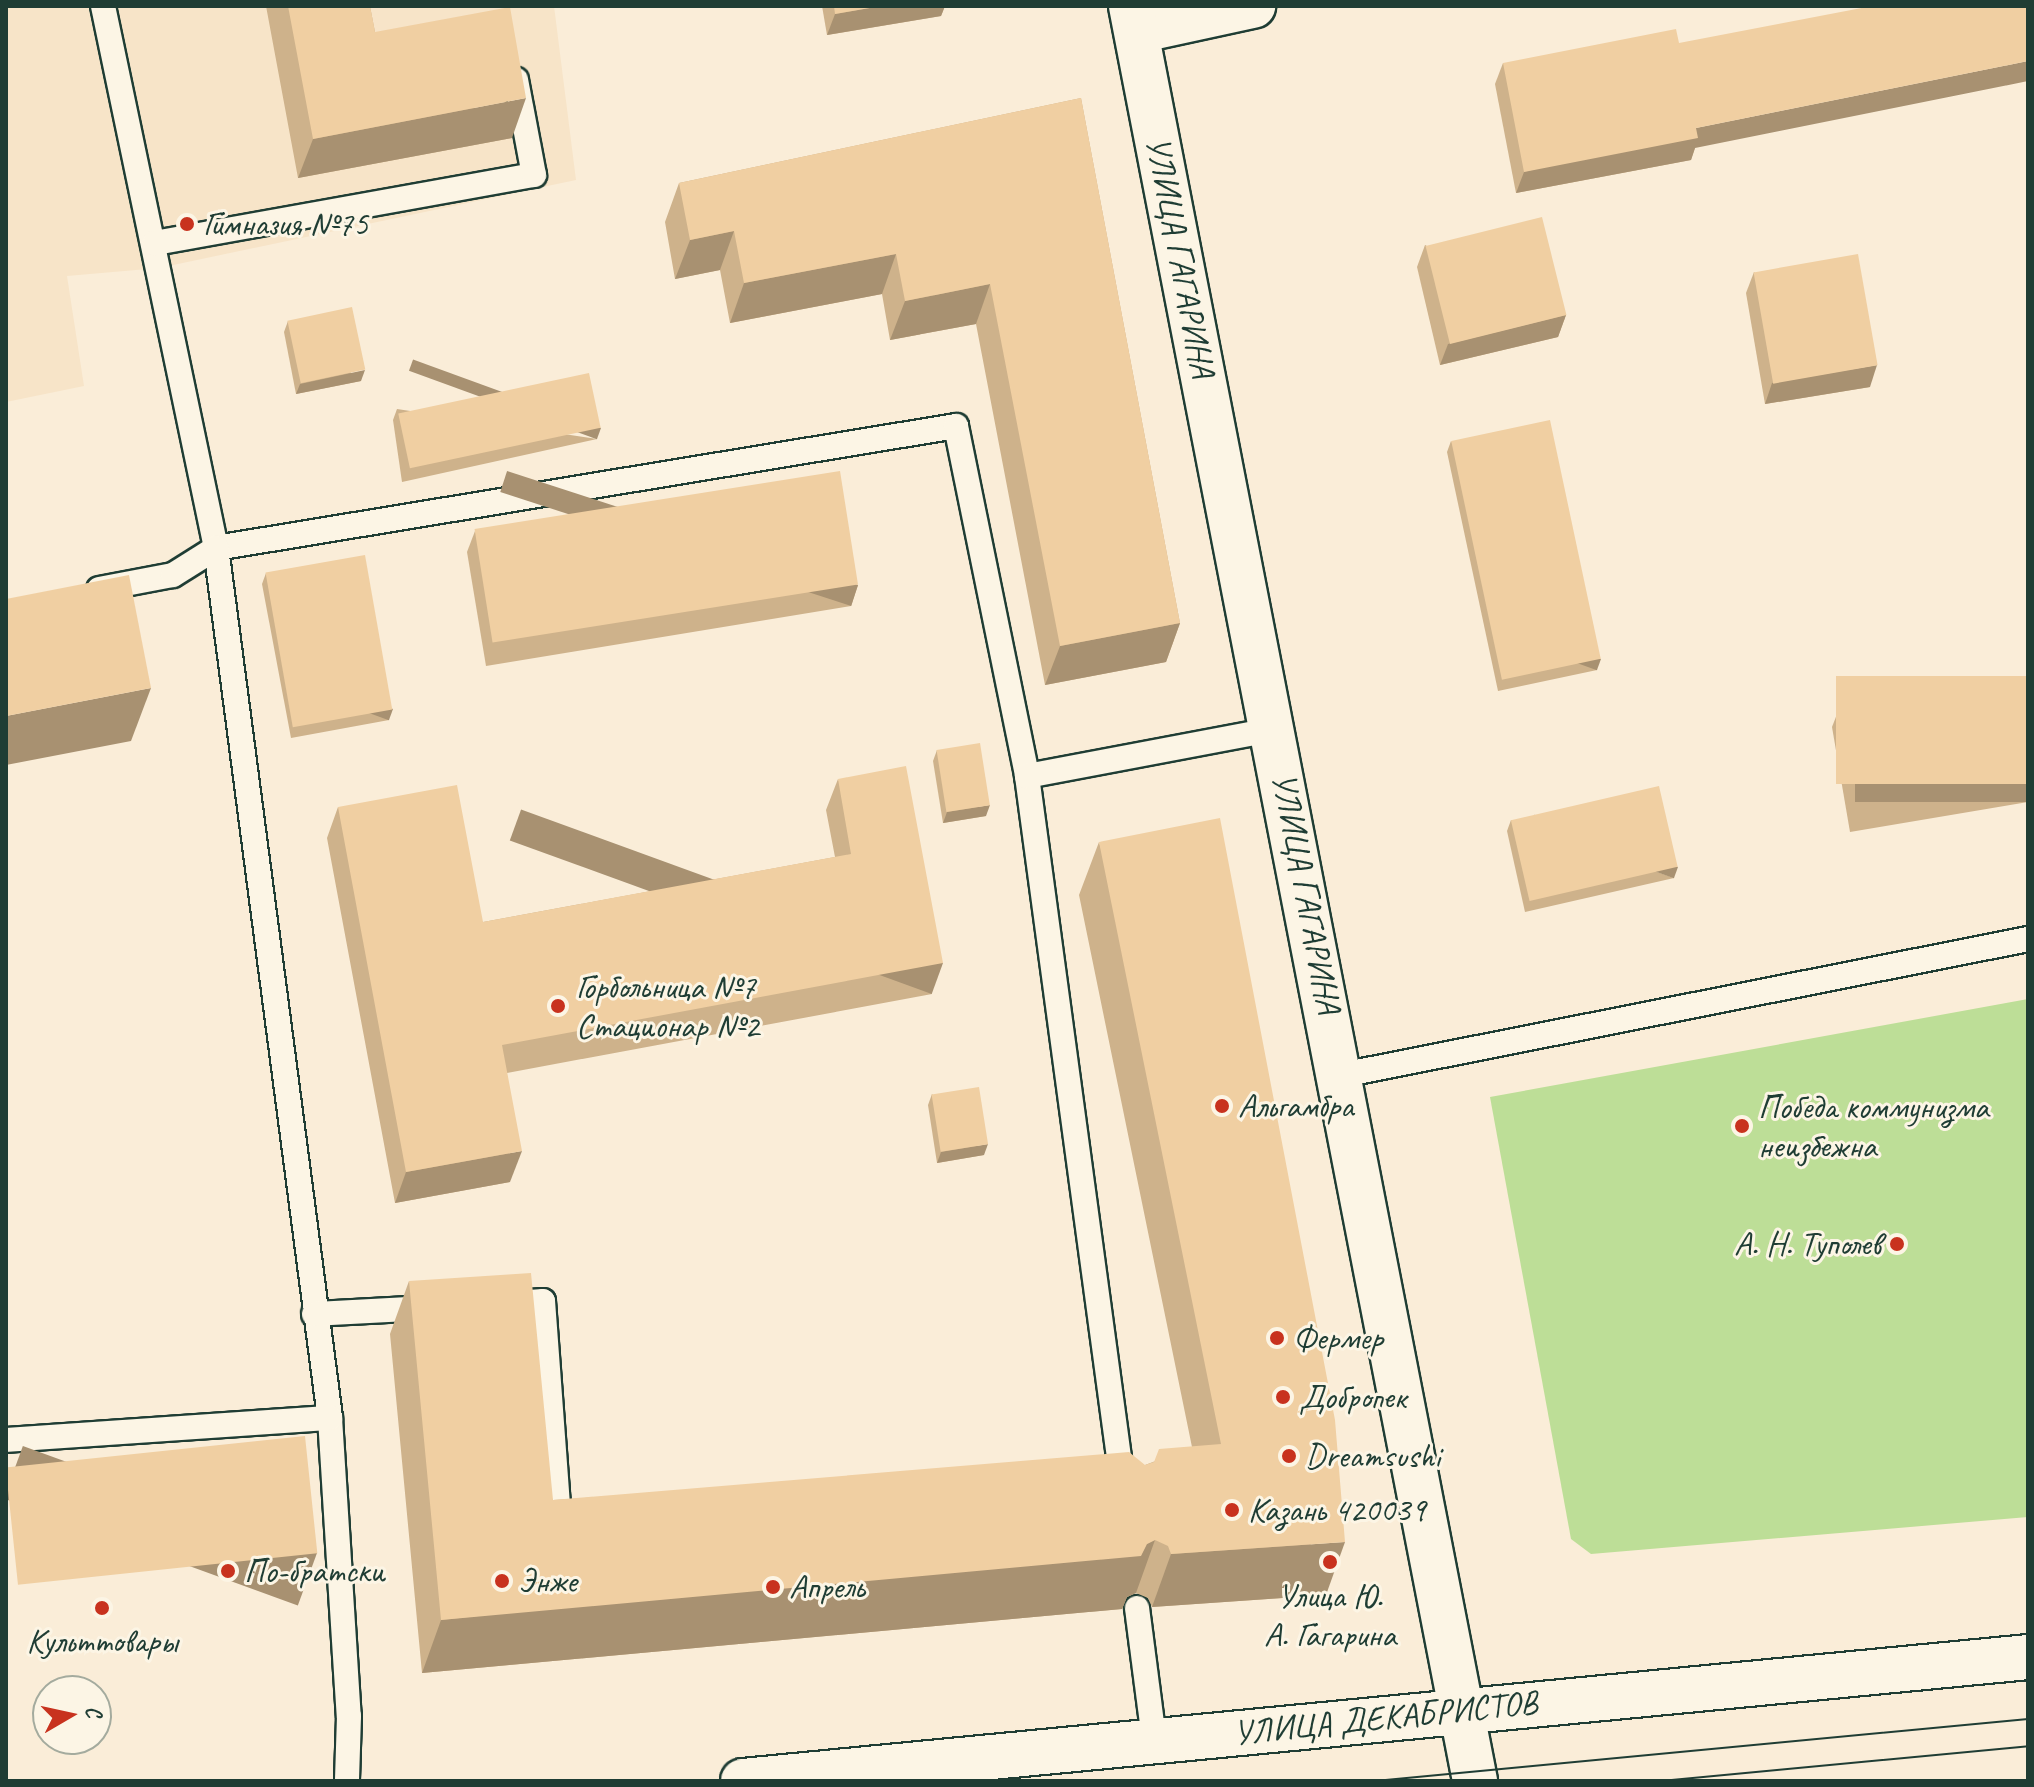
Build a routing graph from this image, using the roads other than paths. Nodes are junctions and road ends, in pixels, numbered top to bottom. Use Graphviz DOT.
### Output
graph roads {
  1 [pos="103,6"];
  2 [pos="1253,6"];
  3 [pos="1134,18"];
  4 [pos="511,52"];
  5 [pos="155,243"];
  6 [pos="216,548"];
  7 [pos="82,592"];
  8 [pos="1275,729"];
  9 [pos="1027,776"];
  10 [pos="2028,939"];
  11 [pos="1342,1075"];
  12 [pos="482,1305"];
  13 [pos="452,1306"];
  14 [pos="314,1314"];
  15 [pos="330,1418"];
  16 [pos="6,1440"];
  17 [pos="1121,1472"];
  18 [pos="1089,1475"];
  19 [pos="1125,1503"];
  20 [pos="591,1527"];
  21 [pos="1137,1608"];
  22 [pos="2028,1657"];
  23 [pos="1460,1709"];
  24 [pos="1154,1739"];
  25 [pos="347,1781"];
  26 [pos="743,1781"];
  27 [pos="1475,1781"];
  1 -- 5 [label="lane"];
  2 -- 3 [label="street"];
  3 -- 8 [label="street, УЛИЦА ГАГАРИНА"];
  4 -- 5 [label="lane"];
  5 -- 6 [label="lane"];
  6 -- 7 [label="lane"];
  6 -- 9 [label="lane"];
  6 -- 14 [label="lane"];
  8 -- 9 [label="lane"];
  8 -- 11 [label="street, УЛИЦА ГАГАРИНА"];
  9 -- 17 [label="lane"];
  10 -- 11 [label="lane"];
  11 -- 23 [label="street, УЛИЦА ГАГАРИНА"];
  12 -- 20 [label="lane"];
  13 -- 14 [label="lane"];
  14 -- 15 [label="lane"];
  15 -- 16 [label="lane"];
  15 -- 25 [label="lane"];
  17 -- 18 [label="lane"];
  17 -- 19 [label="lane"];
  21 -- 24 [label="lane"];
  22 -- 23 [label="street, УЛИЦА ДЕКАБРИСТОВ"];
  23 -- 24 [label="street, УЛИЦА ДЕКАБРИСТОВ"];
  23 -- 27 [label="street, УЛИЦА ГАГАРИНА"];
  24 -- 26 [label="street, УЛИЦА ДЕКАБРИСТОВ"];
}
